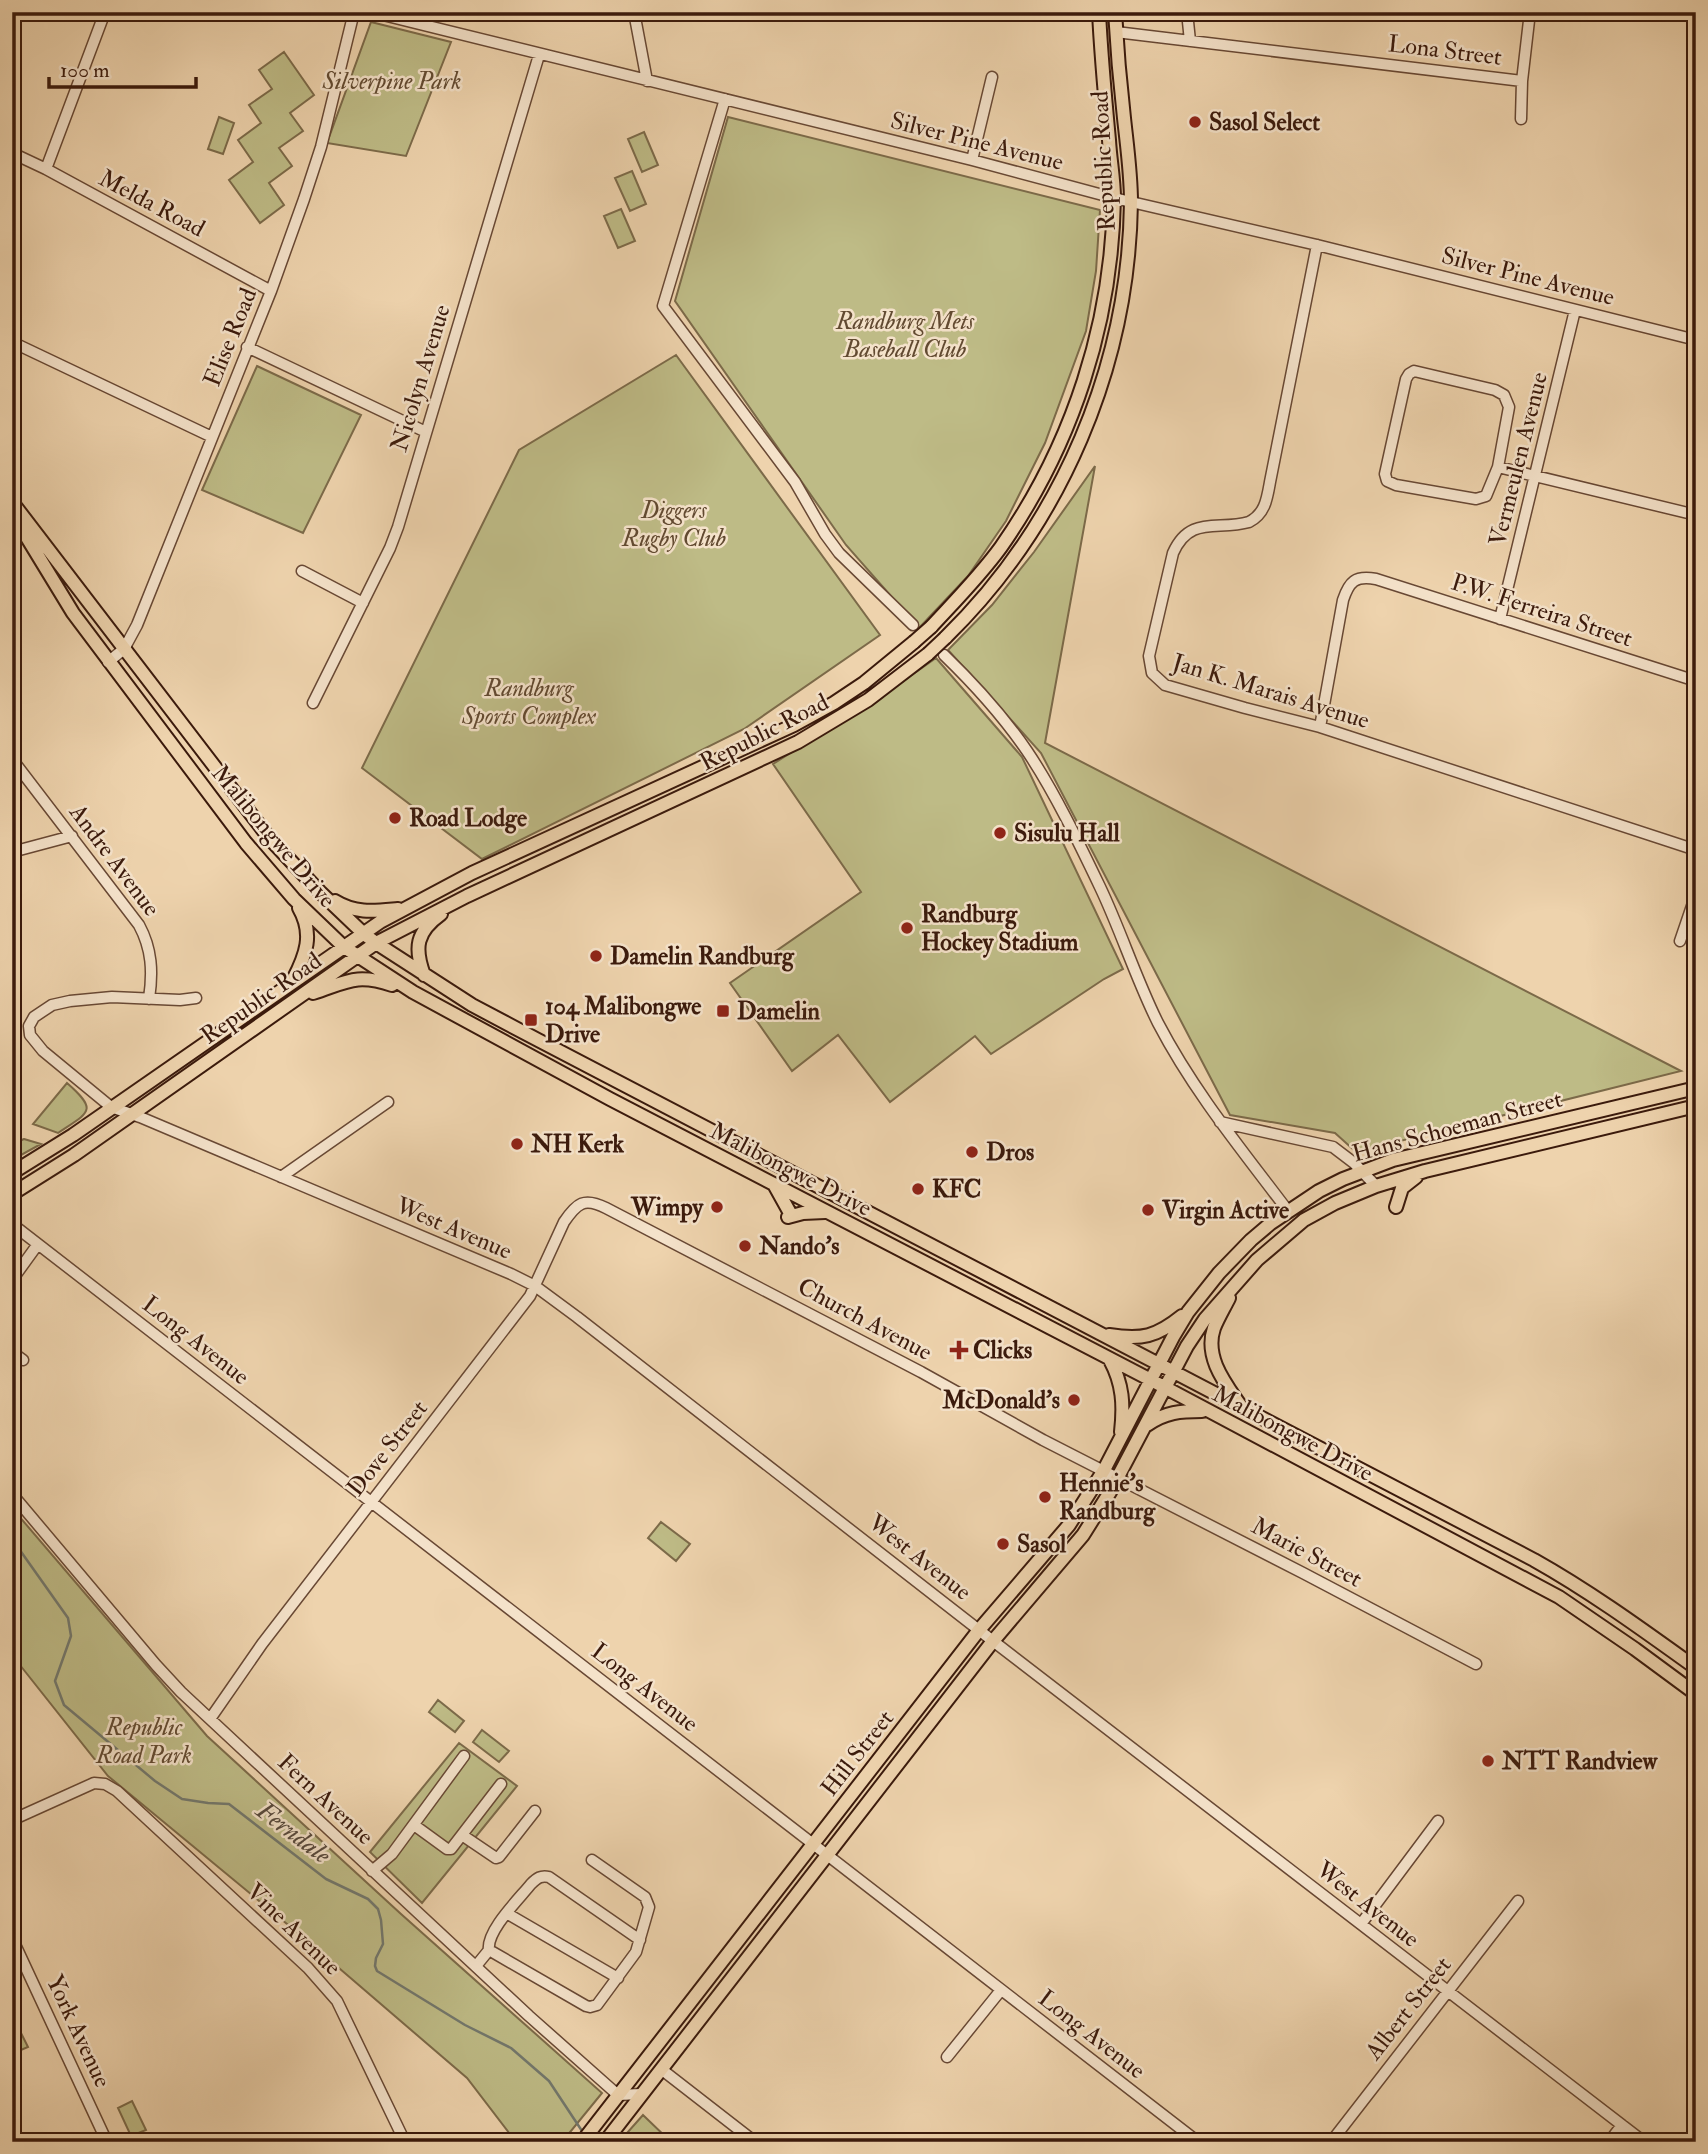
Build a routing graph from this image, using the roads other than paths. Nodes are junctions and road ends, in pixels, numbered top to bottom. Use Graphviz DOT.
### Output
graph roads {
  1 [pos="105,12"];
  2 [pos="354,12"];
  3 [pos="371,12"];
  4 [pos="634,12"];
  5 [pos="1098,12"];
  6 [pos="1115,12"];
  7 [pos="1188,12"];
  8 [pos="1530,12"];
  9 [pos="1116,32"];
  10 [pos="1190,41"];
  11 [pos="539,55"];
  12 [pos="992,77"];
  13 [pos="647,81"];
  14 [pos="1522,81"];
  15 [pos="725,99"];
  16 [pos="1521,120"];
  17 [pos="12,153"];
  18 [pos="972,160"];
  19 [pos="46,169"];
  20 [pos="1114,198"];
  21 [pos="1131,201"];
  22 [pos="1317,245"];
  23 [pos="271,291"];
  24 [pos="1575,310"];
  25 [pos="1696,340"];
  26 [pos="12,341"];
  27 [pos="247,347"];
  28 [pos="426,432"];
  29 [pos="212,438"];
  30 [pos="1498,467"];
  31 [pos="1535,476"];
  32 [pos="12,502"];
  33 [pos="12,513"];
  34 [pos="1696,515"];
  35 [pos="302,571"];
  36 [pos="363,603"];
  37 [pos="1500,619"];
  38 [pos="913,625"];
  39 [pos="124,649"];
  40 [pos="944,654"];
  41 [pos="108,662"];
  42 [pos="1696,681"];
  43 [pos="313,703"];
  44 [pos="1320,727"];
  45 [pos="12,759"];
  46 [pos="72,836"];
  47 [pos="1696,850"];
  48 [pos="12,852"];
  49 [pos="320,892"];
  50 [pos="1696,894"];
  51 [pos="467,896"];
  52 [pos="294,899"];
  53 [pos="402,908"];
  54 [pos="364,934"];
  55 [pos="1680,941"];
  56 [pos="376,943"];
  57 [pos="344,947"];
  58 [pos="357,956"];
  59 [pos="424,975"];
  60 [pos="291,983"];
  61 [pos="413,992"];
  62 [pos="301,996"];
  63 [pos="196,998"];
  64 [pos="149,999"];
  65 [pos="1696,1088"];
  66 [pos="388,1102"];
  67 [pos="1696,1106"];
  68 [pos="111,1107"];
  69 [pos="131,1114"];
  70 [pos="1220,1122"];
  71 [pos="1425,1171"];
  72 [pos="12,1172"];
  73 [pos="1362,1172"];
  74 [pos="281,1177"];
  75 [pos="774,1185"];
  76 [pos="1376,1186"];
  77 [pos="12,1194"];
  78 [pos="590,1202"];
  79 [pos="1396,1207"];
  80 [pos="1288,1211"];
  81 [pos="829,1212"];
  82 [pos="12,1224"];
  83 [pos="38,1244"];
  84 [pos="12,1280"];
  85 [pos="1236,1282"];
  86 [pos="535,1286"];
  87 [pos="1188,1311"];
  88 [pos="1098,1333"];
  89 [pos="12,1352"];
  90 [pos="23,1360"];
  91 [pos="1110,1360"];
  92 [pos="1159,1364"];
  93 [pos="1174,1372"];
  94 [pos="1151,1380"];
  95 [pos="1165,1388"];
  96 [pos="1241,1407"];
  97 [pos="1206,1411"];
  98 [pos="1144,1427"];
  99 [pos="1120,1439"];
  100 [pos="1104,1470"];
  101 [pos="1118,1478"];
  102 [pos="12,1494"];
  103 [pos="371,1502"];
  104 [pos="979,1630"];
  105 [pos="993,1641"];
  106 [pos="1476,1664"];
  107 [pos="1696,1668"];
  108 [pos="1696,1694"];
  109 [pos="209,1719"];
  110 [pos="464,1756"];
  111 [pos="501,1784"];
  112 [pos="535,1811"];
  113 [pos="12,1820"];
  114 [pos="1438,1821"];
  115 [pos="414,1825"];
  116 [pos="462,1835"];
  117 [pos="814,1843"];
  118 [pos="827,1855"];
  119 [pos="592,1860"];
  120 [pos="372,1871"];
  121 [pos="1518,1901"];
  122 [pos="508,1914"];
  123 [pos="1360,1924"];
  124 [pos="12,1938"];
  125 [pos="640,1940"];
  126 [pos="489,1950"];
  127 [pos="476,1966"];
  128 [pos="618,1979"];
  129 [pos="1001,1990"];
  130 [pos="1449,1992"];
  131 [pos="947,2057"];
  132 [pos="661,2069"];
  133 [pos="641,2094"];
  134 [pos="618,2095"];
  135 [pos="1622,2125"];
  136 [pos="586,2137"];
  137 [pos="107,2142"];
  138 [pos="405,2142"];
  139 [pos="605,2142"];
  140 [pos="755,2142"];
  141 [pos="1198,2142"];
  142 [pos="1331,2142"];
  143 [pos="1609,2142"];
  144 [pos="1644,2142"];
  1 -- 19 [label="street"];
  2 -- 23 [label="street, Elise Road"];
  3 -- 11 [label="street, Silver Pine Avenue"];
  4 -- 13 [label="street"];
  5 -- 20 [label="main road, Republic Road"];
  6 -- 9 [label="main road, Republic Road"];
  7 -- 10 [label="street"];
  8 -- 14 [label="street"];
  9 -- 10 [label="street, Lona Street"];
  9 -- 21 [label="main road, Republic Road"];
  10 -- 14 [label="street, Lona Street"];
  11 -- 13 [label="street, Silver Pine Avenue"];
  11 -- 28 [label="street, Nicolyn Avenue"];
  12 -- 18 [label="street"];
  13 -- 15 [label="street, Silver Pine Avenue"];
  14 -- 16 [label="street, Lona Street"];
  15 -- 18 [label="street, Silver Pine Avenue"];
  15 -- 38 [label="street"];
  17 -- 19 [label="street, Melda Road"];
  18 -- 20 [label="street, Silver Pine Avenue"];
  19 -- 23 [label="street, Melda Road"];
  20 -- 21 [label="street, Silver Pine Avenue"];
  20 -- 53 [label="main road, Republic Road, bridge"];
  21 -- 22 [label="street, Silver Pine Avenue"];
  21 -- 51 [label="main road, Republic Road, bridge"];
  22 -- 24 [label="street, Silver Pine Avenue"];
  22 -- 44 [label="street, Jan K. Marais Avenue"];
  23 -- 27 [label="street, Elise Road"];
  24 -- 25 [label="street, Silver Pine Avenue"];
  24 -- 31 [label="street, Vermeulen Avenue"];
  26 -- 29 [label="street"];
  27 -- 28 [label="street"];
  27 -- 29 [label="street, Elise Road"];
  28 -- 36 [label="street, Nicolyn Avenue"];
  29 -- 39 [label="street, Elise Road"];
  30 -- 30 [label="street"];
  30 -- 31 [label="street"];
  31 -- 34 [label="street"];
  31 -- 37 [label="street, Vermeulen Avenue"];
  32 -- 39 [label="main road, Malibongwe Drive"];
  33 -- 41 [label="main road, Malibongwe Drive"];
  35 -- 36 [label="street"];
  36 -- 43 [label="street, Nicolyn Avenue"];
  37 -- 42 [label="street, P.W. Ferreira Street"];
  37 -- 44 [label="street, P.W. Ferreira Street"];
  39 -- 41 [label="street, Elise Road"];
  39 -- 49 [label="main road, Malibongwe Drive"];
  40 -- 70 [label="street"];
  41 -- 52 [label="main road, Malibongwe Drive"];
  44 -- 47 [label="street, Jan K. Marais Avenue"];
  45 -- 46 [label="street, Andre Avenue"];
  46 -- 48 [label="street"];
  46 -- 64 [label="street, Andre Avenue"];
  49 -- 53 [label="main road"];
  49 -- 54 [label="main road, Malibongwe Drive"];
  50 -- 55 [label="street"];
  51 -- 56 [label="main road, Republic Road"];
  51 -- 59 [label="main road"];
  52 -- 57 [label="main road, Malibongwe Drive"];
  52 -- 60 [label="main road"];
  53 -- 54 [label="main road, Republic Road"];
  54 -- 56 [label="main road, Malibongwe Drive"];
  54 -- 57 [label="main road, Republic Road"];
  56 -- 58 [label="main road, Republic Road"];
  56 -- 59 [label="main road, Malibongwe Drive"];
  57 -- 58 [label="main road, Malibongwe Drive"];
  57 -- 60 [label="main road, Republic Road"];
  58 -- 61 [label="main road, Malibongwe Drive"];
  58 -- 62 [label="main road, Republic Road"];
  59 -- 88 [label="main road, Malibongwe Drive"];
  60 -- 68 [label="main road, Republic Road"];
  61 -- 62 [label="main road"];
  61 -- 75 [label="main road, Malibongwe Drive"];
  62 -- 69 [label="main road, Republic Road"];
  63 -- 64 [label="street"];
  64 -- 68 [label="street"];
  65 -- 73 [label="main road, Hans Schoeman Street"];
  66 -- 74 [label="street"];
  67 -- 71 [label="main road, Hans Schoeman Street"];
  68 -- 69 [label="street, West Avenue"];
  68 -- 72 [label="main road, Republic Road"];
  69 -- 74 [label="street, West Avenue"];
  69 -- 77 [label="main road, Republic Road"];
  70 -- 73 [label="street"];
  70 -- 80 [label="street"];
  71 -- 76 [label="main road, Hans Schoeman Street"];
  71 -- 79 [label="main road"];
  73 -- 76 [label="street"];
  73 -- 80 [label="main road, Hans Schoeman Street"];
  74 -- 86 [label="street, West Avenue"];
  75 -- 81 [label="main road, Malibongwe Drive"];
  75 -- 81 [label="main road"];
  76 -- 85 [label="main road, Hans Schoeman Street"];
  78 -- 86 [label="street, Dove Street"];
  78 -- 100 [label="street, Church Avenue"];
  80 -- 87 [label="main road, Hans Schoeman Street"];
  81 -- 91 [label="main road, Malibongwe Drive"];
  82 -- 83 [label="street, Long Avenue"];
  83 -- 84 [label="street"];
  83 -- 103 [label="street, Long Avenue"];
  85 -- 93 [label="main road, Hans Schoeman Street"];
  85 -- 96 [label="main road"];
  86 -- 103 [label="street, Dove Street"];
  86 -- 104 [label="street, West Avenue"];
  87 -- 88 [label="main road"];
  87 -- 92 [label="main road, Hans Schoeman Street"];
  88 -- 92 [label="main road, Malibongwe Drive"];
  89 -- 90 [label="street"];
  91 -- 94 [label="main road, Malibongwe Drive"];
  91 -- 99 [label="main road"];
  92 -- 93 [label="main road, Malibongwe Drive"];
  92 -- 94 [label="main road, Hans Schoeman Street"];
  93 -- 95 [label="main road, Hans Schoeman Street"];
  93 -- 96 [label="main road, Malibongwe Drive"];
  94 -- 95 [label="main road, Malibongwe Drive"];
  94 -- 99 [label="main road, Hill Street"];
  95 -- 97 [label="main road, Malibongwe Drive"];
  95 -- 98 [label="main road, Hill Street"];
  96 -- 107 [label="main road, Malibongwe Drive"];
  97 -- 98 [label="main road"];
  97 -- 108 [label="main road, Malibongwe Drive"];
  98 -- 101 [label="main road, Hill Street"];
  99 -- 100 [label="main road, Hill Street"];
  100 -- 101 [label="street, Church Avenue"];
  100 -- 104 [label="main road, Hill Street"];
  101 -- 105 [label="main road, Hill Street"];
  101 -- 106 [label="street, Marie Street"];
  102 -- 109 [label="street, Fern Avenue"];
  103 -- 109 [label="street, Dove Street"];
  103 -- 117 [label="street, Long Avenue"];
  104 -- 105 [label="street, West Avenue"];
  104 -- 117 [label="main road, Hill Street"];
  105 -- 118 [label="main road, Hill Street"];
  105 -- 123 [label="street, West Avenue"];
  109 -- 120 [label="street, Fern Avenue"];
  110 -- 115 [label="street"];
  111 -- 116 [label="street"];
  112 -- 116 [label="street"];
  113 -- 138 [label="street, Vine Avenue"];
  114 -- 123 [label="street"];
  115 -- 116 [label="street"];
  115 -- 120 [label="street"];
  117 -- 118 [label="street, Long Avenue"];
  117 -- 134 [label="main road, Hill Street"];
  118 -- 129 [label="street, Long Avenue"];
  118 -- 132 [label="main road, Hill Street"];
  119 -- 125 [label="street"];
  120 -- 127 [label="street, Fern Avenue"];
  121 -- 130 [label="street, Albert Street"];
  122 -- 125 [label="street"];
  122 -- 126 [label="street"];
  122 -- 128 [label="street"];
  123 -- 130 [label="street, West Avenue"];
  124 -- 137 [label="street, York Avenue"];
  125 -- 128 [label="street"];
  126 -- 127 [label="street"];
  126 -- 128 [label="street"];
  127 -- 134 [label="street, Fern Avenue"];
  129 -- 131 [label="street"];
  129 -- 141 [label="street, Long Avenue"];
  130 -- 135 [label="street, West Avenue"];
  130 -- 142 [label="street, Albert Street"];
  132 -- 133 [label="main road, Hill Street"];
  132 -- 140 [label="street"];
  133 -- 134 [label="street"];
  133 -- 139 [label="main road, Hill Street"];
  134 -- 136 [label="main road, Hill Street"];
  135 -- 143 [label="street"];
  135 -- 144 [label="street, West Avenue"];
}
